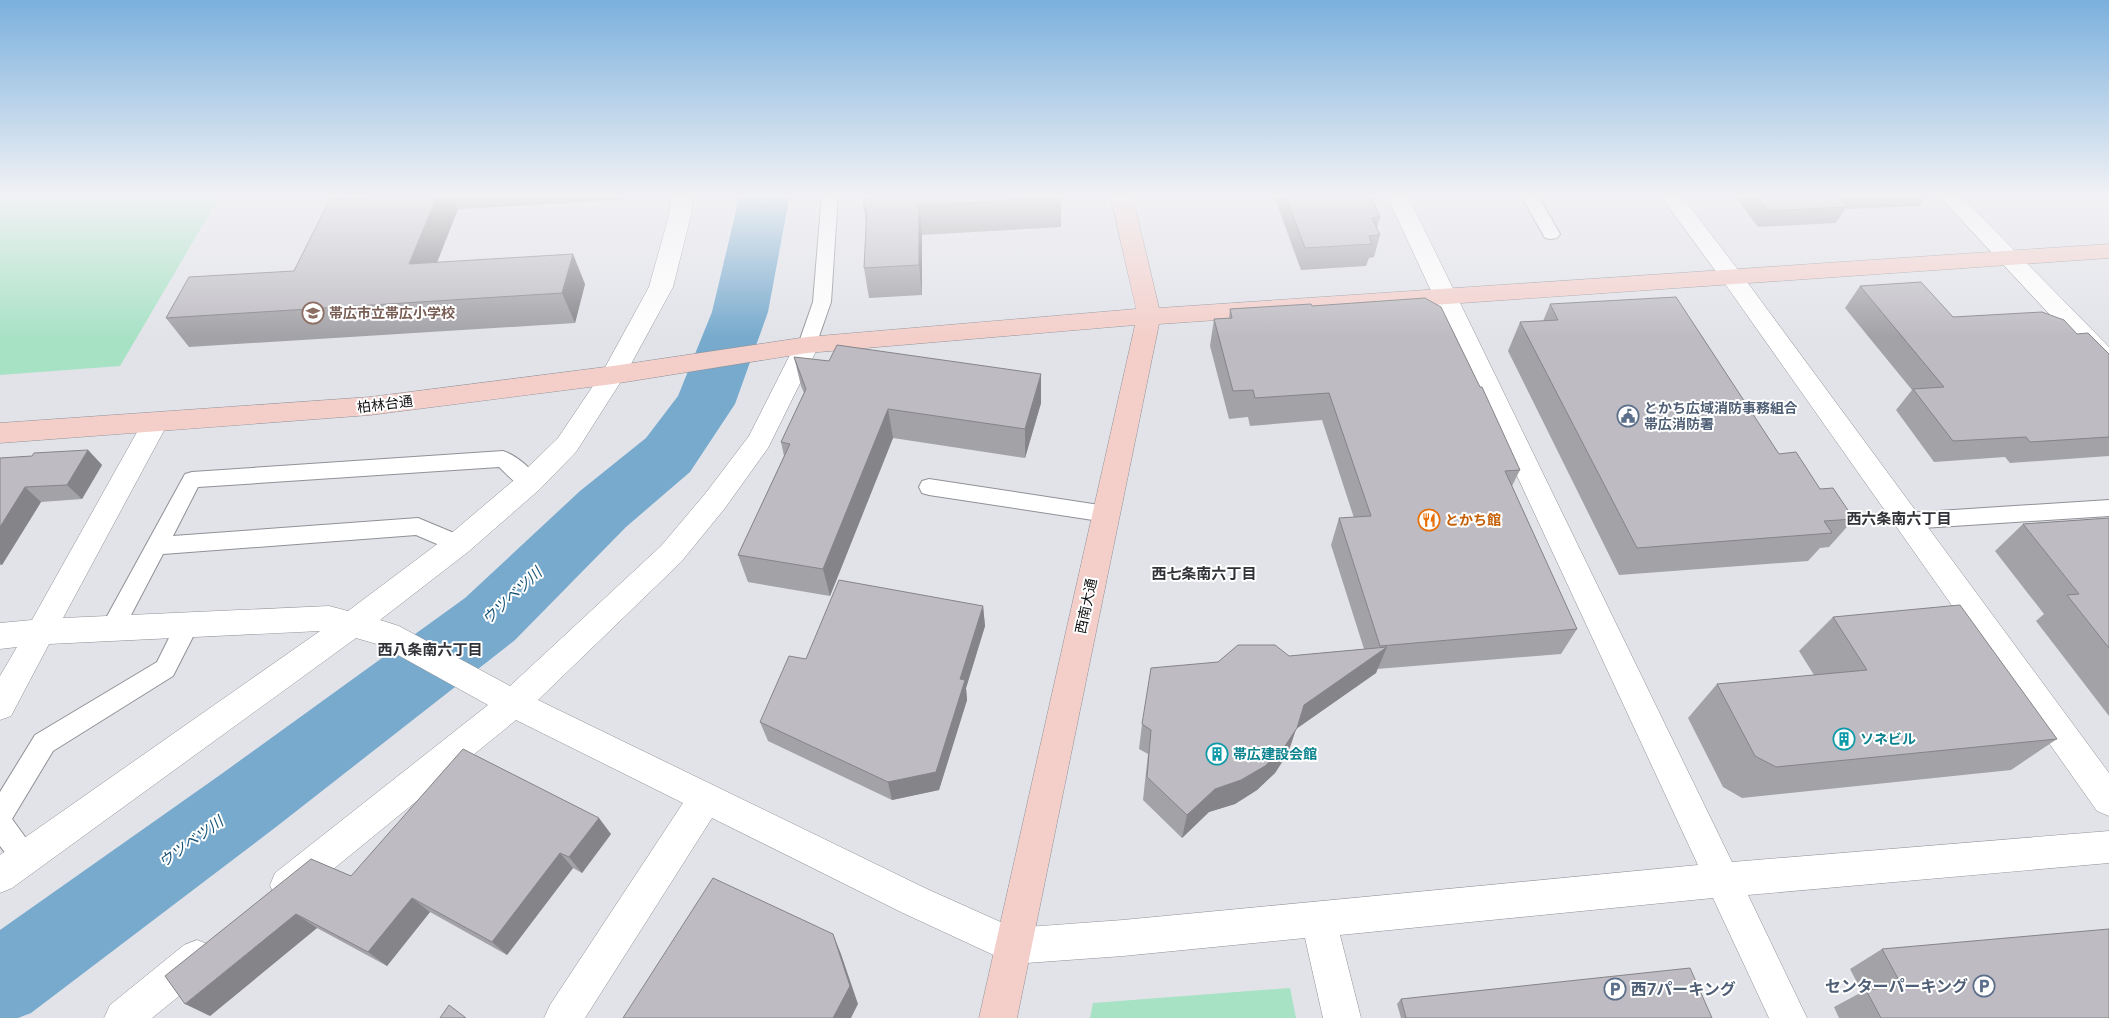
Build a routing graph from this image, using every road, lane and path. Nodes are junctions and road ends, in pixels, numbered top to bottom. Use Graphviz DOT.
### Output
graph roads {
  1 [pos="673,242"];
  2 [pos="826,242"];
  3 [pos="1132,242"];
  4 [pos="1418,242"];
  5 [pos="1705,242"];
  6 [pos="1993,242"];
  7 [pos="2109,250"];
  8 [pos="2008,257"];
  9 [pos="1731,276"];
  10 [pos="1444,297"];
  11 [pos="1149,315"];
  12 [pos="807,345"];
  13 [pos="2109,362"];
  14 [pos="613,375"];
  15 [pos="156,423"];
  16 [pos="0,433"];
  17 [pos="530,482"];
  18 [pos="929,487"];
  19 [pos="2109,508"];
  20 [pos="1106,514"];
  21 [pos="1907,521"];
  22 [pos="458,544"];
  23 [pos="156,546"];
  24 [pos="187,625"];
  25 [pos="351,625"];
  26 [pos="112,629"];
  27 [pos="40,632"];
  28 [pos="0,636"];
  29 [pos="514,703"];
  30 [pos="0,706"];
  31 [pos="706,797"];
  32 [pos="2109,800"];
  33 [pos="0,814"];
  34 [pos="0,825"];
  35 [pos="2109,847"];
  36 [pos="25,858"];
  37 [pos="0,876"];
  38 [pos="1724,880"];
  39 [pos="268,900"];
  40 [pos="1319,920"];
  41 [pos="222,938"];
  42 [pos="1013,946"];
  43 [pos="123,1018"];
  44 [pos="563,1018"];
  45 [pos="998,1018"];
  46 [pos="1342,1018"];
  47 [pos="1788,1018"];
  1 -- 14 [label="street"];
  2 -- 12 [label="lane"];
  3 -- 11 [label="street, 西南大通"];
  4 -- 10 [label="street"];
  5 -- 9 [label="street"];
  6 -- 8 [label="street"];
  7 -- 8 [label="street, 柏林台通"];
  8 -- 9 [label="street, 柏林台通"];
  8 -- 13 [label="street"];
  9 -- 10 [label="street, 柏林台通"];
  9 -- 21 [label="street"];
  10 -- 11 [label="street, 柏林台通"];
  10 -- 38 [label="street"];
  11 -- 12 [label="street, 柏林台通"];
  11 -- 20 [label="street, 西南大通"];
  12 -- 14 [label="street, 柏林台通"];
  12 -- 29 [label="street"];
  14 -- 15 [label="street, 柏林台通"];
  14 -- 17 [label="street"];
  15 -- 16 [label="street, 柏林台通"];
  15 -- 27 [label="street"];
  17 -- 22 [label="street"];
  17 -- 23 [label="lane"];
  18 -- 20 [label="lane"];
  19 -- 21 [label="lane"];
  20 -- 42 [label="street, 西南大通"];
  21 -- 32 [label="street"];
  22 -- 23 [label="lane"];
  22 -- 25 [label="street"];
  23 -- 26 [label="lane"];
  24 -- 25 [label="street"];
  24 -- 26 [label="street"];
  24 -- 33 [label="lane"];
  25 -- 29 [label="street"];
  25 -- 36 [label="street"];
  26 -- 27 [label="street"];
  27 -- 28 [label="street"];
  27 -- 30 [label="street"];
  29 -- 31 [label="street"];
  29 -- 39 [label="street"];
  31 -- 42 [label="street"];
  31 -- 44 [label="street"];
  34 -- 36 [label="lane"];
  35 -- 38 [label="street"];
  36 -- 37 [label="street"];
  38 -- 40 [label="street"];
  38 -- 47 [label="street"];
  40 -- 42 [label="street"];
  40 -- 46 [label="street"];
  41 -- 43 [label="street"];
  42 -- 45 [label="street, 西南大通"];
}
